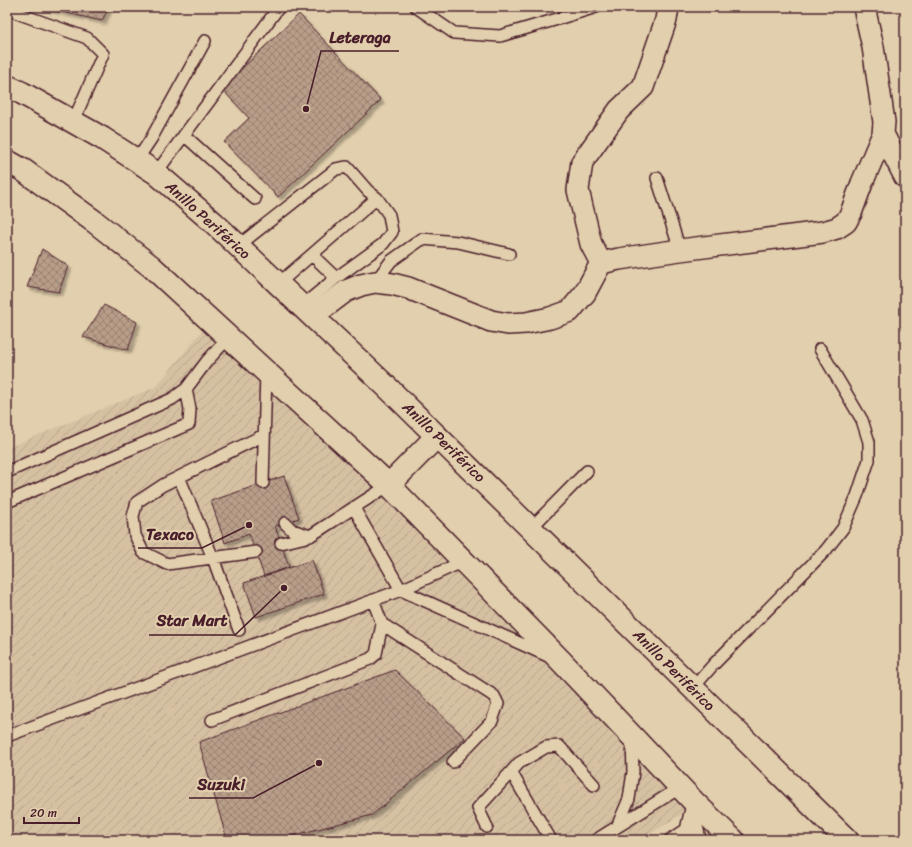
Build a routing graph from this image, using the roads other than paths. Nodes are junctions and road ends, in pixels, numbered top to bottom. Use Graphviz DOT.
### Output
graph roads {
  1 [pos="279,7"];
  2 [pos="416,7"];
  3 [pos="596,7"];
  4 [pos="668,7"];
  5 [pos="864,7"];
  6 [pos="16,13"];
  7 [pos="205,41"];
  8 [pos="7,86"];
  9 [pos="73,122"];
  10 [pos="883,134"];
  11 [pos="184,135"];
  12 [pos="137,160"];
  13 [pos="7,161"];
  14 [pos="156,173"];
  15 [pos="905,177"];
  16 [pos="657,178"];
  17 [pos="377,198"];
  18 [pos="255,199"];
  19 [pos="238,246"];
  20 [pos="680,250"];
  21 [pos="312,254"];
  22 [pos="509,254"];
  23 [pos="600,263"];
  24 [pos="336,278"];
  25 [pos="376,282"];
  26 [pos="278,284"];
  27 [pos="307,312"];
  28 [pos="229,337"];
  29 [pos="820,349"];
  30 [pos="266,371"];
  31 [pos="186,389"];
  32 [pos="264,435"];
  33 [pos="437,436"];
  34 [pos="587,471"];
  35 [pos="7,472"];
  36 [pos="180,477"];
  37 [pos="263,483"];
  38 [pos="390,485"];
  39 [pos="7,502"];
  40 [pos="354,508"];
  41 [pos="285,523"];
  42 [pos="531,528"];
  43 [pos="310,536"];
  44 [pos="281,543"];
  45 [pos="256,552"];
  46 [pos="213,558"];
  47 [pos="464,562"];
  48 [pos="401,590"];
  49 [pos="373,600"];
  50 [pos="382,624"];
  51 [pos="239,630"];
  52 [pos="561,661"];
  53 [pos="693,688"];
  54 [pos="212,720"];
  55 [pos="7,736"];
  56 [pos="632,736"];
  57 [pos="453,762"];
  58 [pos="511,772"];
  59 [pos="594,785"];
  60 [pos="681,786"];
  61 [pos="697,805"];
  62 [pos="486,827"];
  63 [pos="618,827"];
  64 [pos="694,833"];
  65 [pos="551,840"];
  66 [pos="596,840"];
  67 [pos="670,840"];
  68 [pos="733,840"];
  69 [pos="847,840"];
  1 -- 11 [label="lane"];
  2 -- 3 [label="lane"];
  4 -- 23 [label="street"];
  5 -- 10 [label="street"];
  6 -- 9 [label="lane"];
  7 -- 12 [label="lane"];
  8 -- 9 [label="highway, Anillo Periférico"];
  9 -- 12 [label="highway, Anillo Periférico"];
  10 -- 15 [label="street"];
  10 -- 20 [label="street"];
  11 -- 14 [label="lane"];
  11 -- 18 [label="lane"];
  12 -- 14 [label="highway, Anillo Periférico"];
  13 -- 28 [label="highway"];
  14 -- 19 [label="highway, Anillo Periférico"];
  16 -- 20 [label="lane"];
  17 -- 19 [label="lane"];
  17 -- 21 [label="lane"];
  17 -- 24 [label="lane"];
  19 -- 26 [label="highway, Anillo Periférico"];
  20 -- 23 [label="street"];
  21 -- 24 [label="lane"];
  21 -- 26 [label="lane"];
  22 -- 25 [label="lane"];
  23 -- 25 [label="street"];
  24 -- 27 [label="lane"];
  25 -- 27 [label="street"];
  26 -- 27 [label="highway, Anillo Periférico"];
  27 -- 33 [label="highway, Anillo Periférico"];
  28 -- 30 [label="highway"];
  28 -- 31 [label="lane"];
  29 -- 53 [label="lane"];
  30 -- 32 [label="lane"];
  30 -- 38 [label="highway"];
  31 -- 35 [label="lane"];
  31 -- 39 [label="lane"];
  32 -- 36 [label="lane"];
  32 -- 37 [label="lane"];
  33 -- 38 [label="highway"];
  33 -- 42 [label="highway, Anillo Periférico"];
  34 -- 42 [label="lane"];
  36 -- 46 [label="lane"];
  36 -- 46 [label="lane"];
  38 -- 40 [label="lane"];
  38 -- 47 [label="highway"];
  40 -- 43 [label="lane"];
  40 -- 48 [label="lane"];
  41 -- 43 [label="lane"];
  42 -- 53 [label="highway, Anillo Periférico"];
  43 -- 44 [label="lane"];
  45 -- 46 [label="lane"];
  46 -- 51 [label="lane"];
  47 -- 48 [label="lane"];
  47 -- 52 [label="highway"];
  48 -- 49 [label="lane"];
  48 -- 52 [label="lane"];
  49 -- 50 [label="lane"];
  49 -- 55 [label="lane"];
  50 -- 54 [label="lane"];
  50 -- 57 [label="lane"];
  52 -- 56 [label="highway"];
  53 -- 69 [label="highway, Anillo Periférico"];
  56 -- 60 [label="highway"];
  56 -- 63 [label="lane"];
  58 -- 59 [label="lane"];
  58 -- 62 [label="lane"];
  58 -- 65 [label="lane"];
  60 -- 61 [label="highway"];
  60 -- 63 [label="lane"];
  61 -- 64 [label="street"];
  61 -- 68 [label="highway"];
  63 -- 66 [label="lane"];
  64 -- 67 [label="lane"];
}
